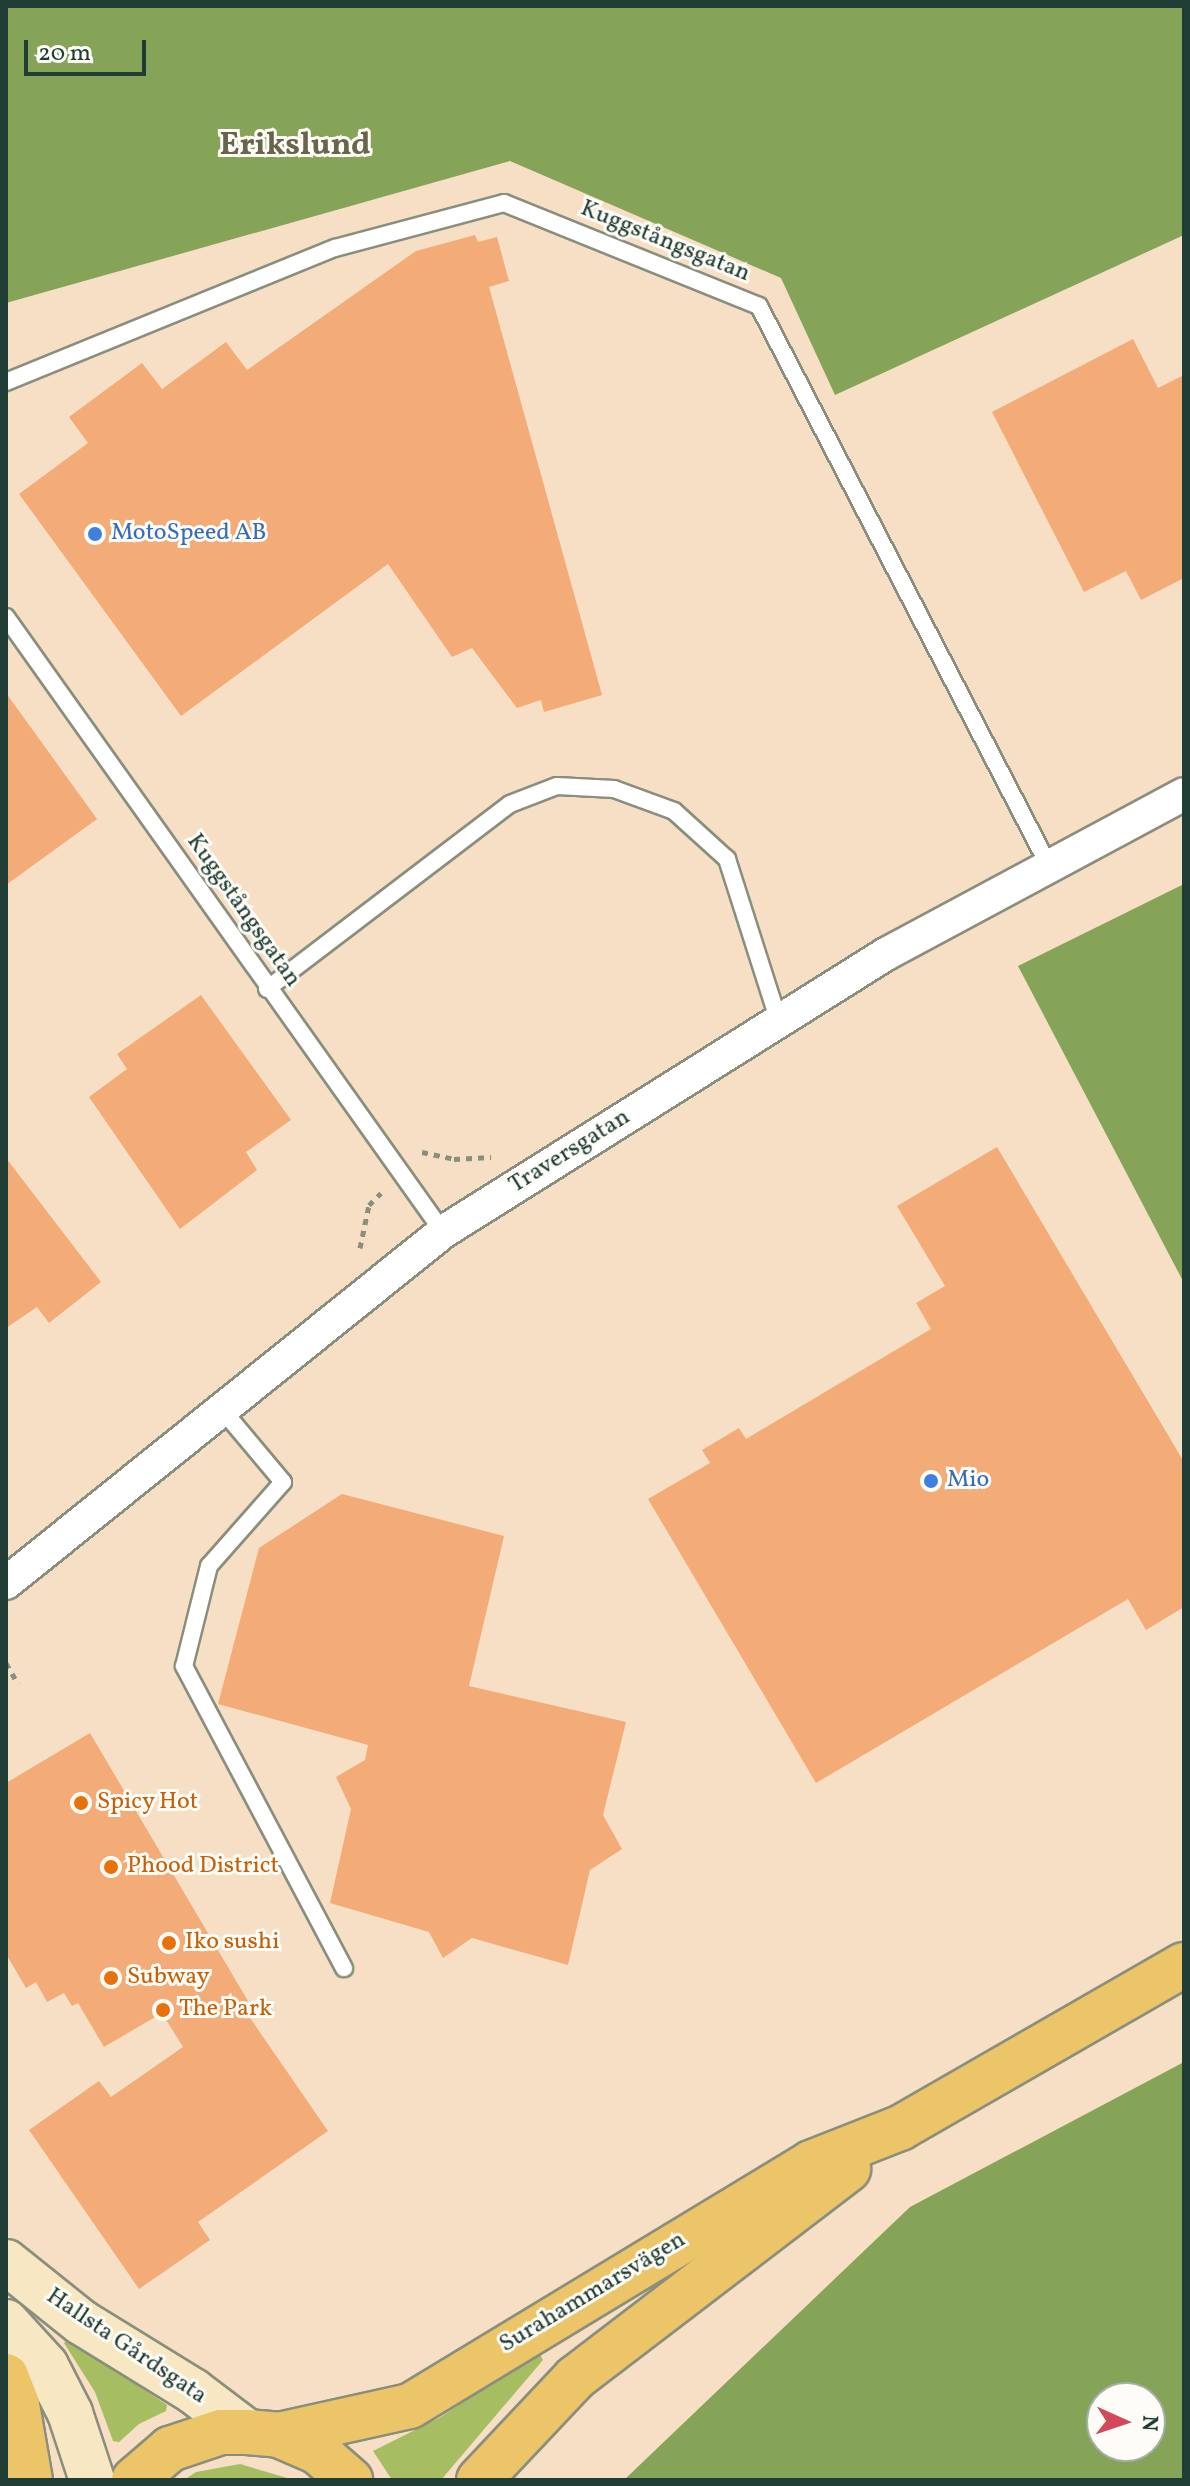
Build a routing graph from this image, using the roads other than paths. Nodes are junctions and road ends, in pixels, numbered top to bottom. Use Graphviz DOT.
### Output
graph roads {
  1 [pos="6,382"];
  2 [pos="6,617"];
  3 [pos="1184,794"];
  4 [pos="1049,866"];
  5 [pos="267,989"];
  6 [pos="778,1019"];
  7 [pos="443,1232"];
  8 [pos="220,1407"];
  9 [pos="6,1583"];
  10 [pos="1184,1965"];
  11 [pos="344,1968"];
  12 [pos="900,2128"];
  13 [pos="6,2262"];
  14 [pos="6,2322"];
  15 [pos="6,2376"];
  16 [pos="263,2434"];
  17 [pos="30,2480"];
  18 [pos="92,2480"];
  19 [pos="134,2480"];
  20 [pos="350,2480"];
  21 [pos="479,2480"];
  1 -- 4 [label="lane, Kuggstångsgatan"];
  2 -- 5 [label="lane, Kuggstångsgatan"];
  3 -- 4 [label="street, Traversgatan"];
  4 -- 6 [label="street, Traversgatan"];
  5 -- 6 [label="lane"];
  5 -- 7 [label="lane, Kuggstångsgatan"];
  6 -- 7 [label="street, Traversgatan"];
  7 -- 8 [label="street, Traversgatan"];
  8 -- 9 [label="street, Traversgatan"];
  8 -- 11 [label="lane"];
  10 -- 12 [label="main road, Surahammarsvägen"];
  12 -- 16 [label="main road, Surahammarsvägen"];
  12 -- 21 [label="main road, Surahammarsvägen"];
  13 -- 16 [label="street, Hallsta Gårdsgata"];
  14 -- 18 [label="street, Hallsta Gårdsgata"];
  15 -- 17 [label="main road"];
  16 -- 19 [label="main road, Surahammarsvägen"];
  16 -- 20 [label="main road"];
}
